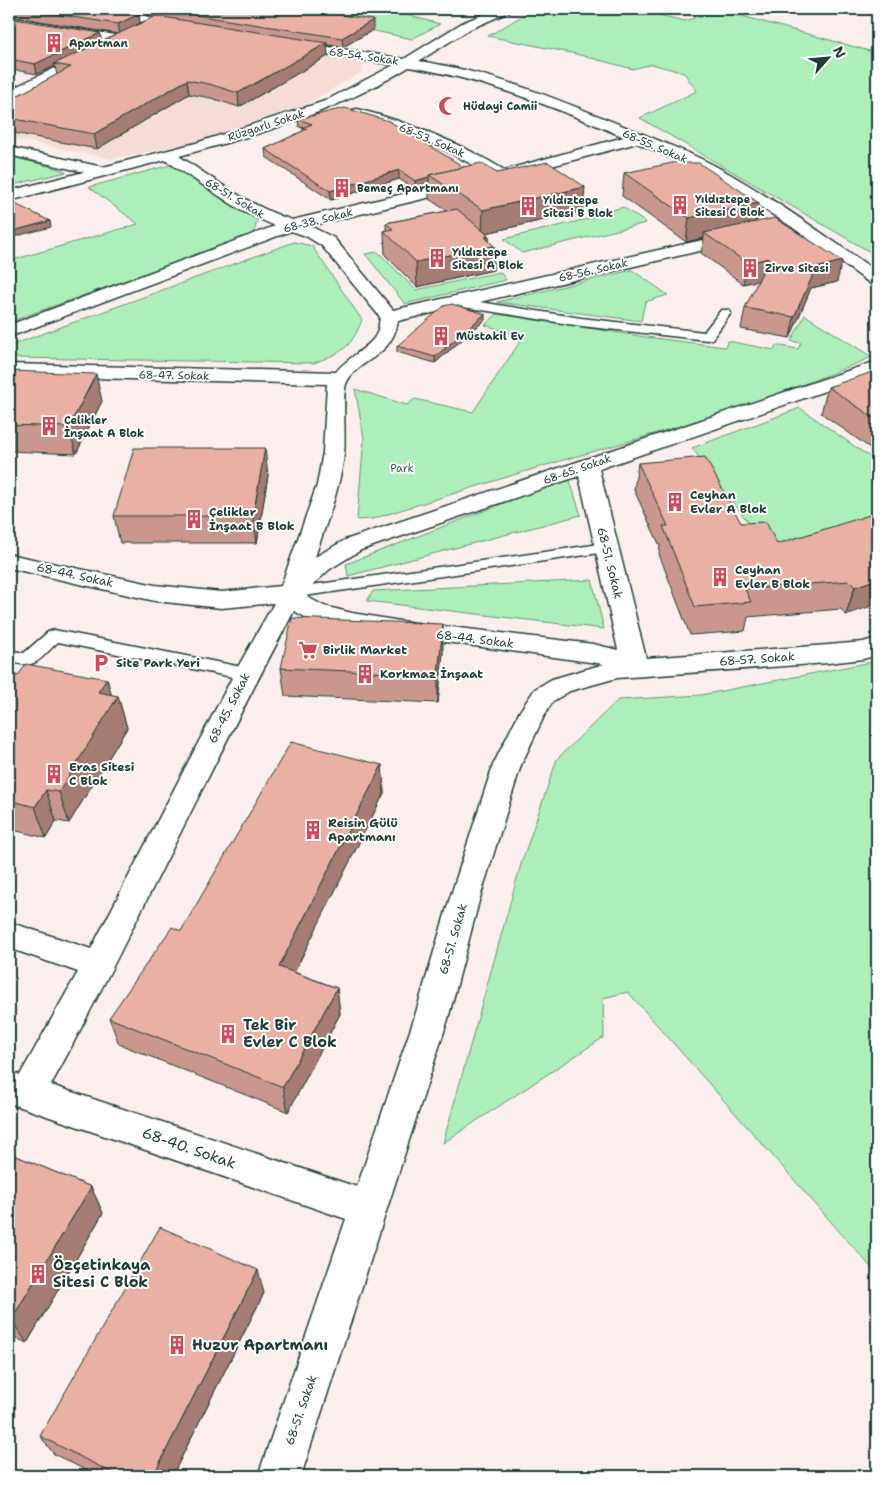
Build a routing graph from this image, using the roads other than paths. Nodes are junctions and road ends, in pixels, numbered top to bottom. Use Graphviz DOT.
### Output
graph roads {
  1 [pos="114,9"];
  2 [pos="505,9"];
  3 [pos="9,21"];
  4 [pos="156,24"];
  5 [pos="193,29"];
  6 [pos="130,36"];
  7 [pos="277,43"];
  8 [pos="409,63"];
  9 [pos="18,78"];
  10 [pos="35,82"];
  11 [pos="9,95"];
  12 [pos="330,104"];
  13 [pos="637,138"];
  14 [pos="9,151"];
  15 [pos="167,155"];
  16 [pos="103,171"];
  17 [pos="502,175"];
  18 [pos="9,196"];
  19 [pos="798,224"];
  20 [pos="289,226"];
  21 [pos="779,228"];
  22 [pos="750,235"];
  23 [pos="877,280"];
  24 [pos="455,302"];
  25 [pos="725,313"];
  26 [pos="389,317"];
  27 [pos="9,331"];
  28 [pos="877,367"];
  29 [pos="9,370"];
  30 [pos="339,378"];
  31 [pos="586,466"];
  32 [pos="607,548"];
  33 [pos="9,560"];
  34 [pos="291,593"];
  35 [pos="877,646"];
  36 [pos="9,656"];
  37 [pos="636,667"];
  38 [pos="247,674"];
  39 [pos="9,935"];
  40 [pos="99,965"];
  41 [pos="19,1090"];
  42 [pos="369,1209"];
  43 [pos="279,1476"];
  1 -- 4 [label="street"];
  2 -- 8 [label="street, Rüzgarlı Sokak"];
  3 -- 6 [label="street"];
  4 -- 5 [label="street"];
  4 -- 6 [label="street"];
  6 -- 10 [label="street"];
  7 -- 8 [label="street, 68-54. Sokak"];
  8 -- 12 [label="street, Rüzgarlı Sokak"];
  8 -- 13 [label="street, 68-55. Sokak"];
  9 -- 10 [label="street"];
  10 -- 11 [label="street"];
  12 -- 15 [label="street, Rüzgarlı Sokak"];
  12 -- 17 [label="street, 68-53. Sokak"];
  13 -- 17 [label="street, 68-38. Sokak"];
  13 -- 19 [label="street, 68-55. Sokak"];
  14 -- 16 [label="street"];
  15 -- 16 [label="street, Rüzgarlı Sokak"];
  15 -- 20 [label="street, 68-51. Sokak"];
  16 -- 18 [label="street, Rüzgarlı Sokak"];
  17 -- 20 [label="street, 68-38. Sokak"];
  19 -- 21 [label="street"];
  19 -- 23 [label="street, 68-55. Sokak"];
  20 -- 26 [label="street, 68-51. Sokak"];
  20 -- 27 [label="street, 68-38. Sokak"];
  22 -- 24 [label="street, 68-56. Sokak"];
  24 -- 25 [label="lane"];
  24 -- 26 [label="street, 68-56. Sokak"];
  26 -- 30 [label="street"];
  28 -- 31 [label="street, 68-65. Sokak"];
  29 -- 30 [label="street, 68-47. Sokak"];
  30 -- 34 [label="street, 68-45. Sokak"];
  31 -- 32 [label="street, 68-51. Sokak"];
  31 -- 34 [label="street, 68-65. Sokak"];
  32 -- 34 [label="lane, 68-44. Sokak"];
  32 -- 37 [label="street, 68-51. Sokak"];
  33 -- 34 [label="street, 68-44. Sokak"];
  34 -- 37 [label="street, 68-44. Sokak"];
  34 -- 38 [label="street, 68-45. Sokak"];
  35 -- 37 [label="street, 68-57. Sokak"];
  36 -- 38 [label="lane"];
  37 -- 42 [label="street, 68-51. Sokak"];
  38 -- 40 [label="street, 68-45. Sokak"];
  39 -- 40 [label="street"];
  40 -- 41 [label="street, 68-45. Sokak"];
  41 -- 42 [label="street, 68-40. Sokak"];
  42 -- 43 [label="street, 68-51. Sokak"];
}
